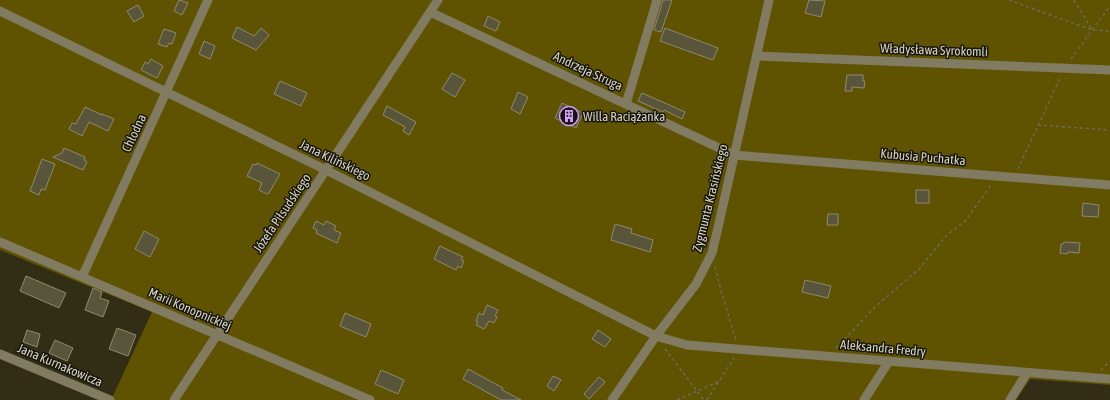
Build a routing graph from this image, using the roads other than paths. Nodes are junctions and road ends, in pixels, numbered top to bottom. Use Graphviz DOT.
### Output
graph roads {
  1 [pos="208,0"];
  2 [pos="438,0"];
  3 [pos="657,0"];
  4 [pos="769,0"];
  5 [pos="0,11"];
  6 [pos="430,12"];
  7 [pos="756,56"];
  8 [pos="1110,70"];
  9 [pos="167,92"];
  10 [pos="626,104"];
  11 [pos="734,155"];
  12 [pos="326,170"];
  13 [pos="1110,185"];
  14 [pos="0,242"];
  15 [pos="82,277"];
  16 [pos="217,334"];
  17 [pos="656,336"];
  18 [pos="0,354"];
  19 [pos="889,361"];
  20 [pos="1027,373"];
  21 [pos="1110,379"];
  22 [pos="110,400"];
  23 [pos="174,400"];
  24 [pos="370,400"];
  25 [pos="612,400"];
  26 [pos="864,400"];
  27 [pos="1010,400"];
  1 -- 9 [label="street, Chłodna"];
  2 -- 6 [label="street, Józefa Piłsudskiego"];
  3 -- 10 [label="street"];
  4 -- 7 [label="street, Zygmunta Krasińskiego"];
  5 -- 9 [label="street, Jana Kilińskiego"];
  6 -- 10 [label="street, Andrzeja Struga"];
  6 -- 12 [label="street, Józefa Piłsudskiego"];
  7 -- 8 [label="street, Władysława Syrokomli"];
  7 -- 11 [label="street, Zygmunta Krasińskiego"];
  9 -- 12 [label="street, Jana Kilińskiego"];
  9 -- 15 [label="street, Chłodna"];
  10 -- 11 [label="street, Andrzeja Struga"];
  11 -- 13 [label="street, Kubusia Puchatka"];
  11 -- 17 [label="street, Zygmunta Krasińskiego"];
  12 -- 16 [label="street, Józefa Piłsudskiego"];
  12 -- 17 [label="street, Jana Kilińskiego"];
  14 -- 15 [label="street, Marii Konopnickiej"];
  15 -- 16 [label="street, Marii Konopnickiej"];
  16 -- 23 [label="street, Józefa Piłsudskiego"];
  16 -- 24 [label="street, Marii Konopnickiej"];
  17 -- 19 [label="street, Aleksandra Fredry"];
  17 -- 25 [label="street, Zygmunta Krasińskiego"];
  18 -- 22 [label="street, Jana Kurnakowicza"];
  19 -- 20 [label="street, Aleksandra Fredry"];
  19 -- 26 [label="street"];
  20 -- 21 [label="street, Aleksandra Fredry"];
  20 -- 27 [label="street"];
}
